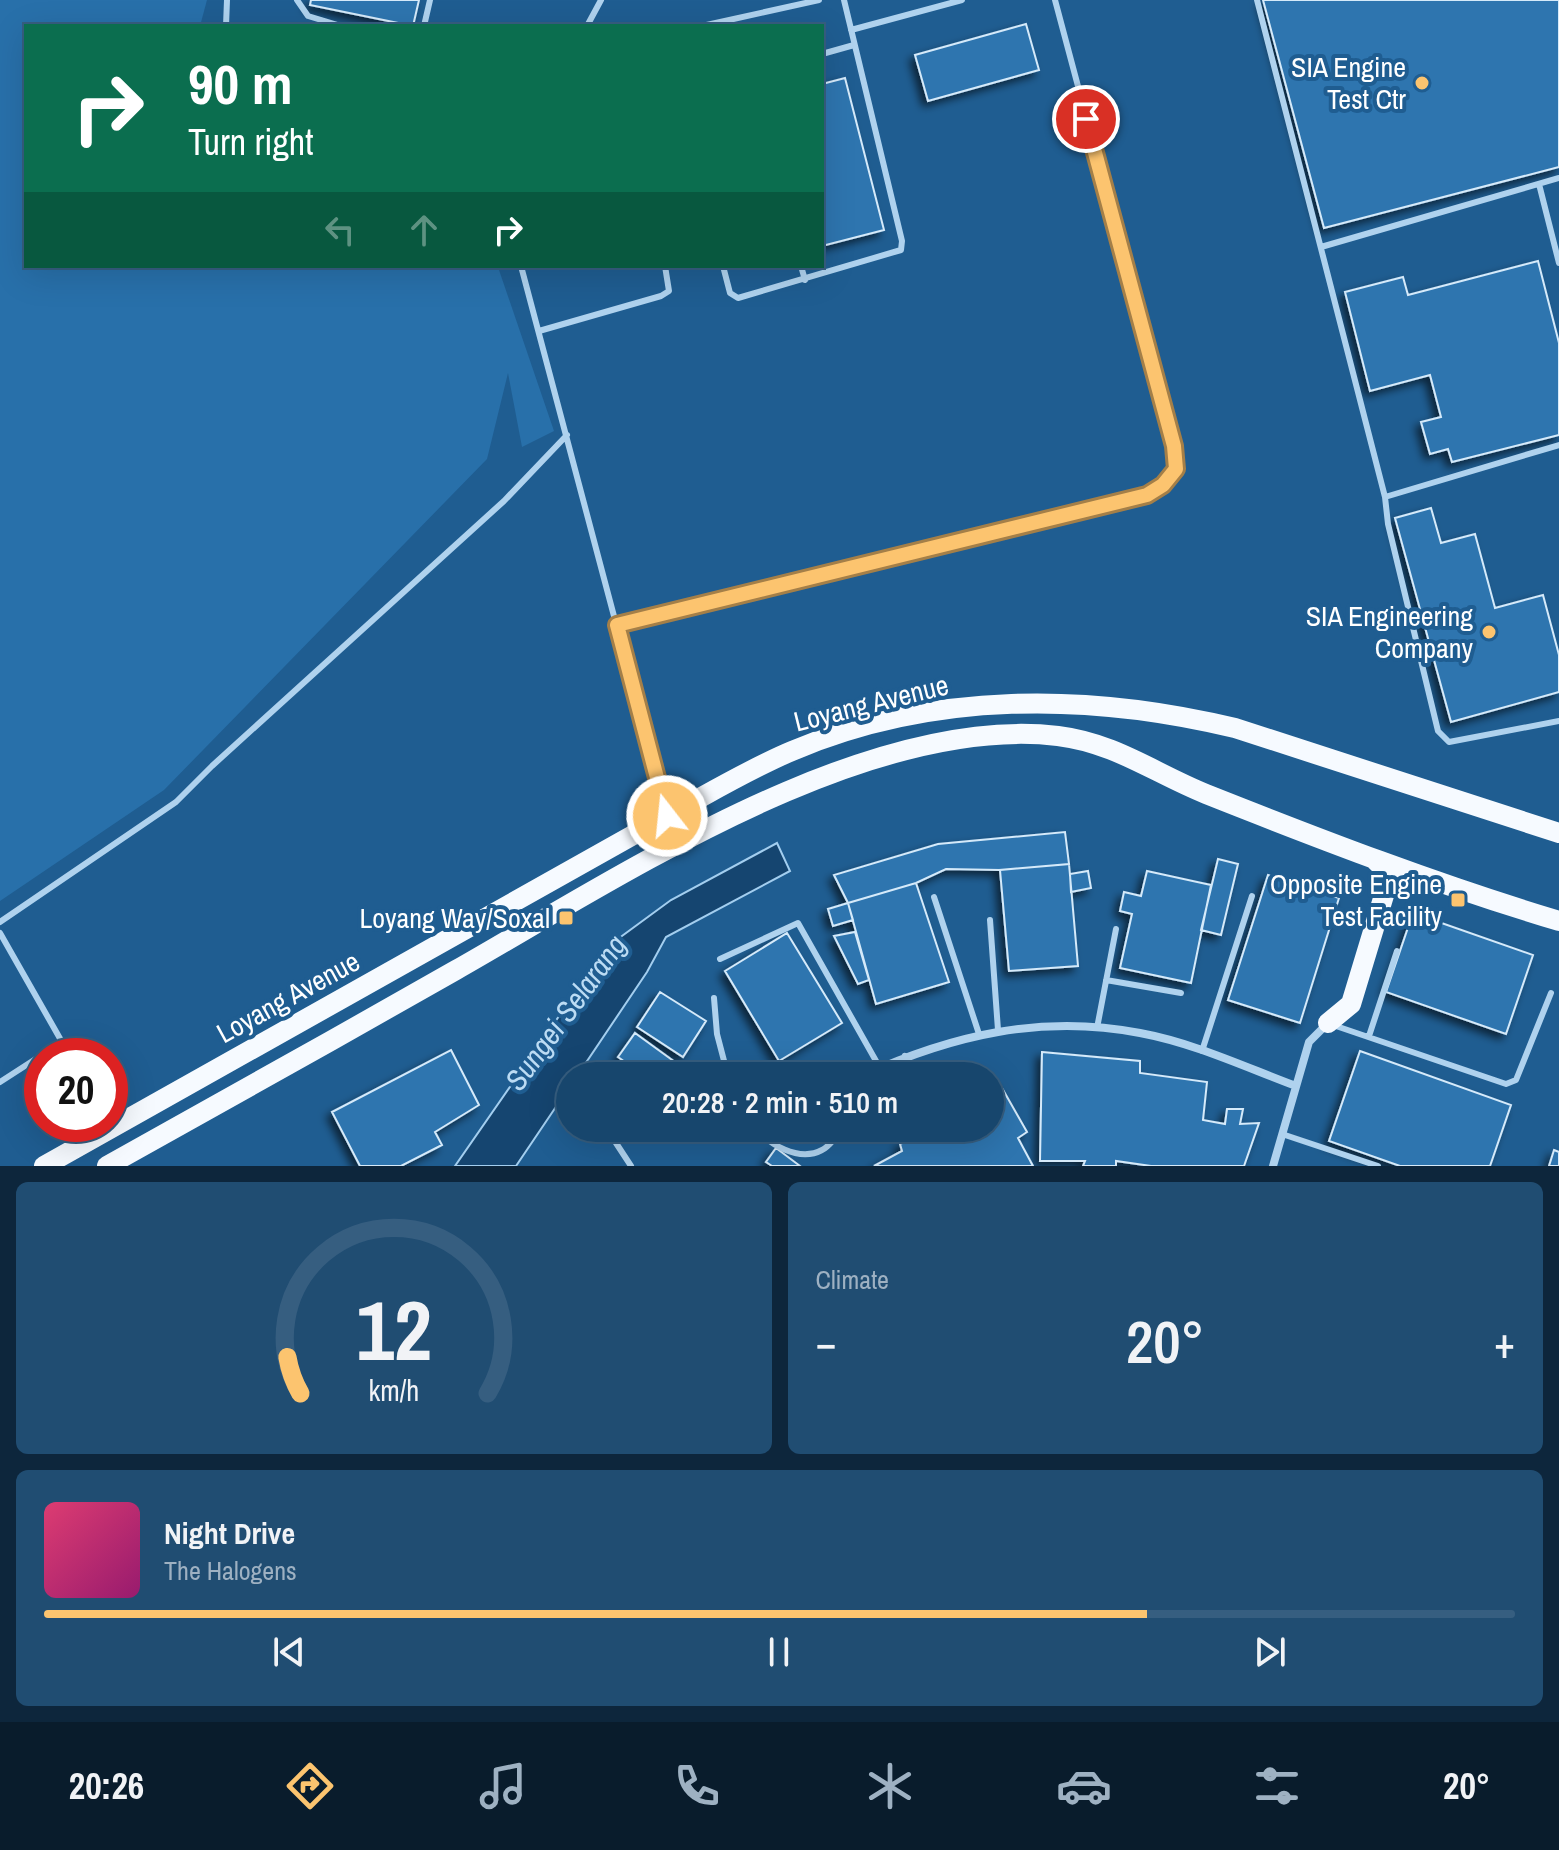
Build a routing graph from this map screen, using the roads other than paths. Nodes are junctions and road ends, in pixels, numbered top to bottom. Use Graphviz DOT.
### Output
graph roads {
  1 [pos="227,0"];
  2 [pos="297,0"];
  3 [pos="430,0"];
  4 [pos="601,0"];
  5 [pos="819,0"];
  6 [pos="844,0"];
  7 [pos="962,0"];
  8 [pos="1055,0"];
  9 [pos="1257,0"];
  10 [pos="226,24"];
  11 [pos="334,24"];
  12 [pos="424,24"];
  13 [pos="588,24"];
  14 [pos="711,24"];
  15 [pos="851,30"];
  16 [pos="854,45"];
  17 [pos="824,53"];
  18 [pos="1559,178"];
  19 [pos="1539,184"];
  20 [pos="1559,217"];
  21 [pos="1548,220"];
  22 [pos="1321,247"];
  23 [pos="1559,263"];
  24 [pos="522,268"];
  25 [pos="665,268"];
  26 [pos="724,268"];
  27 [pos="802,268"];
  28 [pos="805,280"];
  29 [pos="539,331"];
  30 [pos="567,435"];
  31 [pos="1559,445"];
  32 [pos="1385,497"];
  33 [pos="617,625"];
  34 [pos="1559,721"];
  35 [pos="667,816"];
  36 [pos="1559,833"];
  37 [pos="1375,860"];
  38 [pos="1252,896"];
  39 [pos="934,897"];
  40 [pos="990,920"];
  41 [pos="1559,921"];
  42 [pos="0,922"];
  43 [pos="1116,929"];
  44 [pos="0,933"];
  45 [pos="1397,951"];
  46 [pos="720,959"];
  47 [pos="1106,980"];
  48 [pos="1181,993"];
  49 [pos="1551,993"];
  50 [pos="714,998"];
  51 [pos="1328,1023"];
  52 [pos="1097,1028"];
  53 [pos="998,1030"];
  54 [pos="979,1034"];
  55 [pos="1369,1036"];
  56 [pos="1202,1051"];
  57 [pos="905,1057"];
  58 [pos="724,1062"];
  59 [pos="877,1062"];
  60 [pos="894,1062"];
  61 [pos="902,1062"];
  62 [pos="0,1082"];
  63 [pos="1296,1086"];
  64 [pos="1282,1134"];
  65 [pos="616,1142"];
  66 [pos="768,1142"];
  67 [pos="829,1142"];
  68 [pos="44,1166"];
  69 [pos="107,1166"];
  70 [pos="631,1166"];
  71 [pos="1273,1166"];
  72 [pos="1378,1166"];
  1 -- 10 [label="lane"];
  2 -- 11 [label="lane"];
  3 -- 12 [label="lane"];
  4 -- 13 [label="lane"];
  5 -- 14 [label="lane"];
  6 -- 15 [label="lane"];
  7 -- 15 [label="lane"];
  8 -- 33 [label="lane"];
  9 -- 22 [label="lane"];
  15 -- 16 [label="lane"];
  16 -- 17 [label="lane"];
  16 -- 28 [label="lane"];
  18 -- 19 [label="lane"];
  19 -- 21 [label="lane"];
  19 -- 22 [label="lane"];
  20 -- 21 [label="lane"];
  21 -- 23 [label="lane"];
  22 -- 32 [label="lane"];
  24 -- 29 [label="lane"];
  25 -- 29 [label="lane"];
  26 -- 28 [label="lane"];
  27 -- 28 [label="lane"];
  29 -- 30 [label="lane"];
  30 -- 33 [label="lane"];
  30 -- 42 [label="lane"];
  31 -- 32 [label="lane"];
  32 -- 34 [label="lane"];
  33 -- 35 [label="lane"];
  35 -- 36 [label="main road, Loyang Avenue"];
  35 -- 68 [label="main road, Loyang Avenue"];
  37 -- 41 [label="main road, Loyang Avenue"];
  37 -- 51 [label="main road"];
  37 -- 69 [label="main road, Loyang Avenue"];
  38 -- 56 [label="lane"];
  39 -- 54 [label="lane"];
  40 -- 53 [label="lane"];
  43 -- 47 [label="lane"];
  44 -- 62 [label="lane"];
  45 -- 55 [label="lane"];
  46 -- 59 [label="lane"];
  47 -- 48 [label="lane"];
  47 -- 52 [label="lane"];
  49 -- 55 [label="lane"];
  50 -- 58 [label="lane"];
  51 -- 55 [label="lane"];
  51 -- 63 [label="street"];
  52 -- 53 [label="street"];
  52 -- 56 [label="street"];
  53 -- 54 [label="street"];
  54 -- 57 [label="street"];
  56 -- 63 [label="street"];
  57 -- 60 [label="street"];
  57 -- 61 [label="street"];
  63 -- 64 [label="street"];
  64 -- 71 [label="street"];
  64 -- 72 [label="lane"];
  65 -- 70 [label="lane"];
  66 -- 67 [label="lane"];
}
